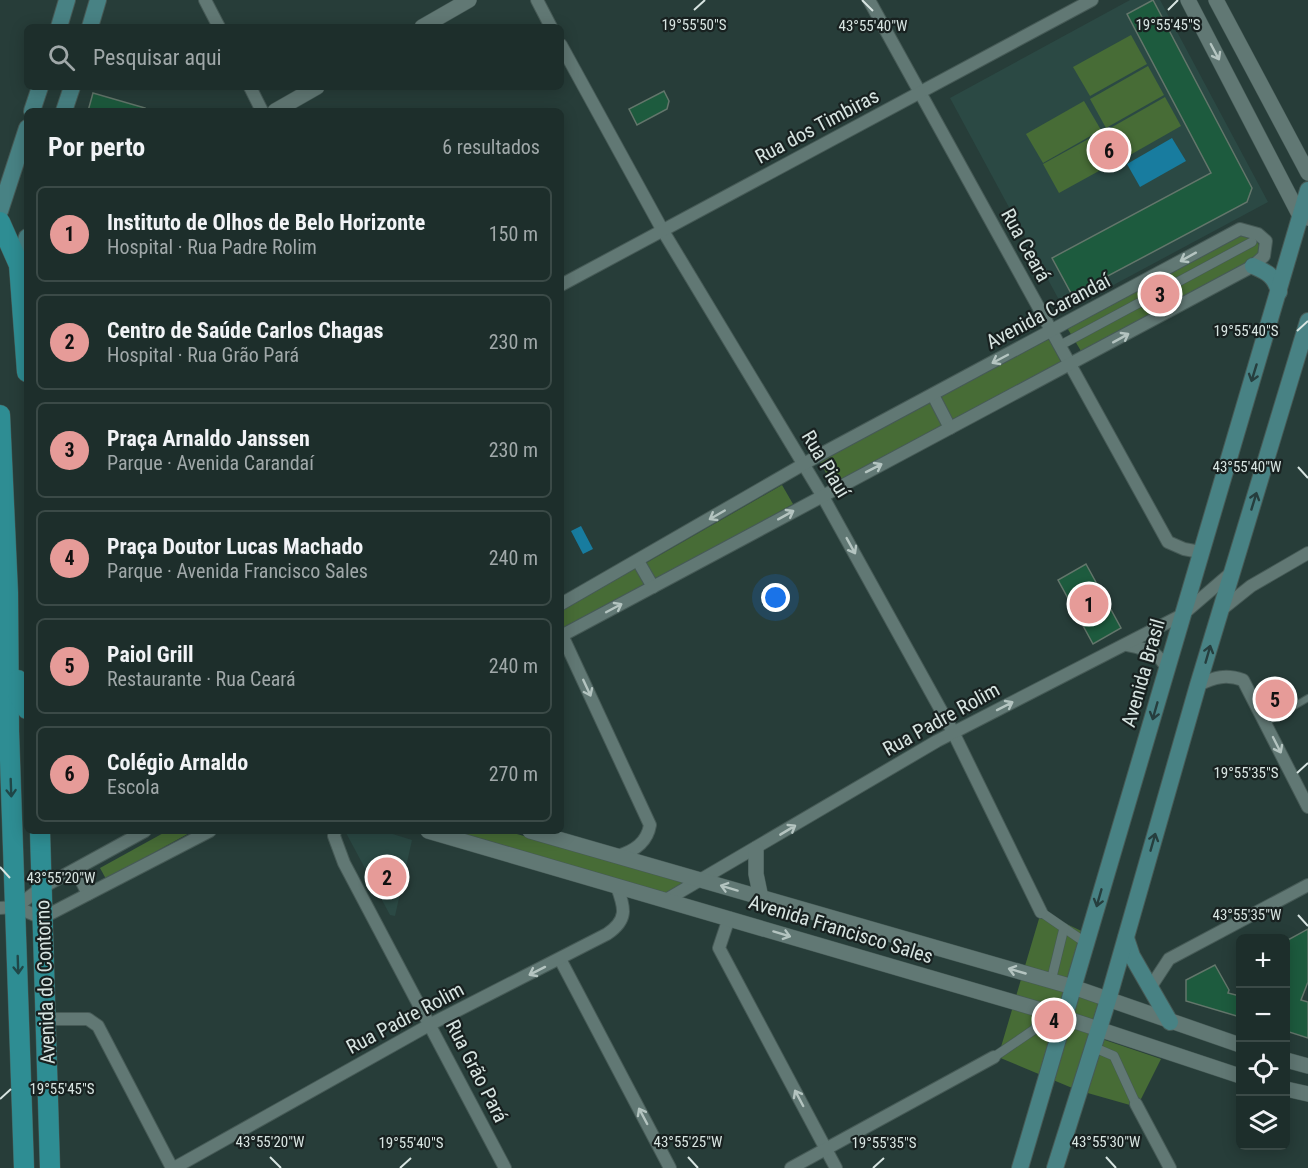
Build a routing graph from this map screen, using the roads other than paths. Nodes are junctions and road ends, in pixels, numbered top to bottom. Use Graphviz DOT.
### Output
graph roads {
  1 [pos="68,0"];
  2 [pos="98,0"];
  3 [pos="206,0"];
  4 [pos="469,0"];
  5 [pos="537,0"];
  6 [pos="869,0"];
  7 [pos="1092,0"];
  8 [pos="1188,0"];
  9 [pos="1216,0"];
  10 [pos="60,24"];
  11 [pos="91,24"];
  12 [pos="218,24"];
  13 [pos="427,24"];
  14 [pos="549,24"];
  15 [pos="564,50"];
  16 [pos="39,90"];
  17 [pos="71,90"];
  18 [pos="252,90"];
  19 [pos="312,90"];
  20 [pos="919,93"];
  21 [pos="33,108"];
  22 [pos="65,108"];
  23 [pos="260,108"];
  24 [pos="280,108"];
  25 [pos="24,137"];
  26 [pos="1308,173"];
  27 [pos="1308,190"];
  28 [pos="0,211"];
  29 [pos="1304,217"];
  30 [pos="0,222"];
  31 [pos="663,231"];
  32 [pos="1252,242"];
  33 [pos="24,248"];
  34 [pos="19,265"];
  35 [pos="1253,266"];
  36 [pos="564,283"];
  37 [pos="1279,292"];
  38 [pos="1308,321"];
  39 [pos="24,332"];
  40 [pos="1052,332"];
  41 [pos="1059,346"];
  42 [pos="1069,366"];
  43 [pos="933,395"];
  44 [pos="0,415"];
  45 [pos="950,428"];
  46 [pos="804,464"];
  47 [pos="822,495"];
  48 [pos="1200,552"];
  49 [pos="1308,553"];
  50 [pos="638,561"];
  51 [pos="1235,564"];
  52 [pos="1251,586"];
  53 [pos="653,587"];
  54 [pos="5,599"];
  55 [pos="564,602"];
  56 [pos="1221,610"];
  57 [pos="1182,615"];
  58 [pos="564,633"];
  59 [pos="564,641"];
  60 [pos="1127,645"];
  61 [pos="1167,669"];
  62 [pos="1198,686"];
  63 [pos="1308,698"];
  64 [pos="24,704"];
  65 [pos="1265,723"];
  66 [pos="953,732"];
  67 [pos="5,745"];
  68 [pos="1308,807"];
  69 [pos="40,834"];
  70 [pos="140,834"];
  71 [pos="204,834"];
  72 [pos="334,834"];
  73 [pos="541,834"];
  74 [pos="464,836"];
  75 [pos="756,849"];
  76 [pos="618,856"];
  77 [pos="76,870"];
  78 [pos="702,880"];
  79 [pos="1308,885"];
  80 [pos="617,887"];
  81 [pos="41,888"];
  82 [pos="88,894"];
  83 [pos="761,898"];
  84 [pos="666,900"];
  85 [pos="8,907"];
  86 [pos="1041,912"];
  87 [pos="42,918"];
  88 [pos="729,918"];
  89 [pos="1064,928"];
  90 [pos="1126,938"];
  91 [pos="1086,943"];
  92 [pos="560,959"];
  93 [pos="1051,981"];
  94 [pos="1073,987"];
  95 [pos="1150,988"];
  96 [pos="1108,1000"];
  97 [pos="1041,1010"];
  98 [pos="1065,1017"];
  99 [pos="47,1019"];
  100 [pos="1170,1022"];
  101 [pos="431,1024"];
  102 [pos="1035,1029"];
  103 [pos="1099,1030"];
  104 [pos="1060,1035"];
  105 [pos="1120,1037"];
  106 [pos="1236,1044"];
  107 [pos="1093,1047"];
  108 [pos="1113,1056"];
  109 [pos="994,1057"];
  110 [pos="1290,1061"];
  111 [pos="1308,1066"];
  112 [pos="1236,1075"];
  113 [pos="1290,1090"];
  114 [pos="1308,1094"];
  115 [pos="1136,1104"];
  116 [pos="827,1150"];
  117 [pos="24,1168"];
  118 [pos="50,1168"];
  119 [pos="173,1168"];
  120 [pos="505,1168"];
  121 [pos="670,1168"];
  122 [pos="791,1168"];
  123 [pos="836,1168"];
  124 [pos="1020,1168"];
  125 [pos="1055,1168"];
  126 [pos="1170,1168"];
  1 -- 10 [label="main road"];
  2 -- 11 [label="main road"];
  3 -- 12 [label="street"];
  4 -- 13 [label="street"];
  5 -- 14 [label="street"];
  6 -- 20 [label="street, Rua Ceará"];
  7 -- 20 [label="street, Rua dos Timbiras"];
  8 -- 29 [label="street, one-way"];
  9 -- 26 [label="street"];
  15 -- 31 [label="street, Rua Piauí"];
  16 -- 21 [label="main road"];
  17 -- 22 [label="main road"];
  18 -- 23 [label="street"];
  19 -- 24 [label="street"];
  20 -- 31 [label="street, Rua dos Timbiras"];
  20 -- 40 [label="street, Rua Ceará"];
  25 -- 28 [label="main road"];
  27 -- 29 [label="main road, Avenida Brasil"];
  29 -- 37 [label="main road, Avenida Brasil"];
  30 -- 34 [label="main road"];
  31 -- 36 [label="street, Rua dos Timbiras"];
  31 -- 46 [label="street, Rua Piauí"];
  32 -- 41 [label="street"];
  33 -- 34 [label="main road"];
  34 -- 39 [label="main road"];
  35 -- 37 [label="main road"];
  35 -- 40 [label="street, Avenida Carandaí, one-way"];
  42 -- 35 [label="street, one-way"];
  37 -- 48 [label="main road, Avenida Brasil, one-way"];
  51 -- 38 [label="main road, one-way"];
  40 -- 41 [label="street, Rua Ceará"];
  40 -- 43 [label="street, Avenida Carandaí, one-way"];
  41 -- 42 [label="street, Rua Ceará"];
  42 -- 45 [label="street"];
  42 -- 48 [label="street, Rua Ceará"];
  43 -- 45 [label="street"];
  43 -- 46 [label="street, Avenida Carandaí"];
  44 -- 54 [label="main road, Avenida do Contorno"];
  47 -- 45 [label="street, one-way"];
  46 -- 47 [label="street, Rua Piauí"];
  46 -- 50 [label="street, Avenida Carandaí, one-way"];
  53 -- 47 [label="street, one-way"];
  47 -- 66 [label="street, Rua Piauí, one-way"];
  48 -- 57 [label="main road, Avenida Brasil"];
  49 -- 52 [label="street"];
  50 -- 53 [label="street"];
  50 -- 55 [label="street, Avenida Carandaí"];
  51 -- 52 [label="street"];
  51 -- 56 [label="main road"];
  51 -- 57 [label="street, Rua Padre Rolim"];
  52 -- 56 [label="street"];
  58 -- 53 [label="street, one-way"];
  54 -- 64 [label="main road"];
  54 -- 67 [label="main road, Avenida do Contorno"];
  62 -- 56 [label="main road, one-way"];
  57 -- 60 [label="street, Rua Padre Rolim"];
  57 -- 61 [label="main road, Avenida Brasil"];
  59 -- 76 [label="street, one-way"];
  60 -- 61 [label="street"];
  66 -- 60 [label="street, Rua Padre Rolim, one-way"];
  61 -- 91 [label="main road, Avenida Brasil, one-way"];
  62 -- 65 [label="street"];
  90 -- 62 [label="main road, one-way"];
  63 -- 65 [label="lane"];
  65 -- 68 [label="street, one-way"];
  75 -- 66 [label="street, Rua Padre Rolim, one-way"];
  66 -- 86 [label="street, Rua Piauí"];
  67 -- 85 [label="main road, Avenida do Contorno, one-way"];
  69 -- 81 [label="main road, Avenida do Contorno"];
  70 -- 77 [label="street"];
  71 -- 82 [label="street"];
  72 -- 101 [label="street, Rua Grão Pará"];
  73 -- 76 [label="street, Avenida Francisco Sales"];
  74 -- 80 [label="street, Avenida Francisco Sales"];
  75 -- 78 [label="street, Rua Padre Rolim"];
  75 -- 83 [label="street"];
  76 -- 78 [label="street, Avenida Francisco Sales"];
  77 -- 81 [label="street"];
  77 -- 82 [label="street"];
  83 -- 78 [label="street, Avenida Francisco Sales, one-way"];
  78 -- 84 [label="street, Rua Padre Rolim"];
  79 -- 95 [label="street"];
  80 -- 84 [label="street, Avenida Francisco Sales"];
  80 -- 92 [label="street, Rua Padre Rolim"];
  81 -- 85 [label="street"];
  81 -- 87 [label="main road, Avenida do Contorno"];
  82 -- 87 [label="street"];
  93 -- 83 [label="street, Avenida Francisco Sales, one-way"];
  84 -- 88 [label="street, Avenida Francisco Sales"];
  85 -- 87 [label="street"];
  85 -- 117 [label="main road, Avenida do Contorno, one-way"];
  86 -- 89 [label="street"];
  87 -- 99 [label="main road, Avenida do Contorno"];
  88 -- 97 [label="street, Avenida Francisco Sales, one-way"];
  116 -- 88 [label="street, one-way"];
  89 -- 91 [label="street"];
  89 -- 93 [label="street"];
  90 -- 95 [label="main road"];
  90 -- 96 [label="main road"];
  91 -- 94 [label="main road, Avenida Brasil"];
  92 -- 101 [label="street, Rua Padre Rolim, one-way"];
  121 -- 92 [label="street, one-way"];
  93 -- 94 [label="street, Avenida Francisco Sales"];
  94 -- 96 [label="street, Avenida Francisco Sales"];
  94 -- 98 [label="main road, Avenida Brasil"];
  95 -- 100 [label="main road"];
  96 -- 100 [label="street, Avenida Francisco Sales"];
  96 -- 103 [label="main road"];
  97 -- 98 [label="street, Avenida Francisco Sales"];
  97 -- 102 [label="street"];
  98 -- 103 [label="street, Avenida Francisco Sales"];
  98 -- 104 [label="main road, Avenida Brasil"];
  99 -- 118 [label="main road, Avenida do Contorno"];
  99 -- 119 [label="street"];
  100 -- 106 [label="street, Avenida Francisco Sales"];
  101 -- 119 [label="street, Rua Padre Rolim"];
  101 -- 120 [label="street, Rua Grão Pará"];
  102 -- 104 [label="street"];
  102 -- 109 [label="street"];
  103 -- 105 [label="street, Avenida Francisco Sales"];
  103 -- 107 [label="main road"];
  104 -- 124 [label="main road, Avenida Brasil"];
  105 -- 108 [label="street"];
  105 -- 112 [label="street, Avenida Francisco Sales"];
  107 -- 108 [label="street"];
  107 -- 125 [label="main road"];
  108 -- 115 [label="street"];
  109 -- 116 [label="street"];
  110 -- 111 [label="street"];
  113 -- 114 [label="street"];
  115 -- 126 [label="street"];
  116 -- 122 [label="street"];
  116 -- 123 [label="street"];
}
